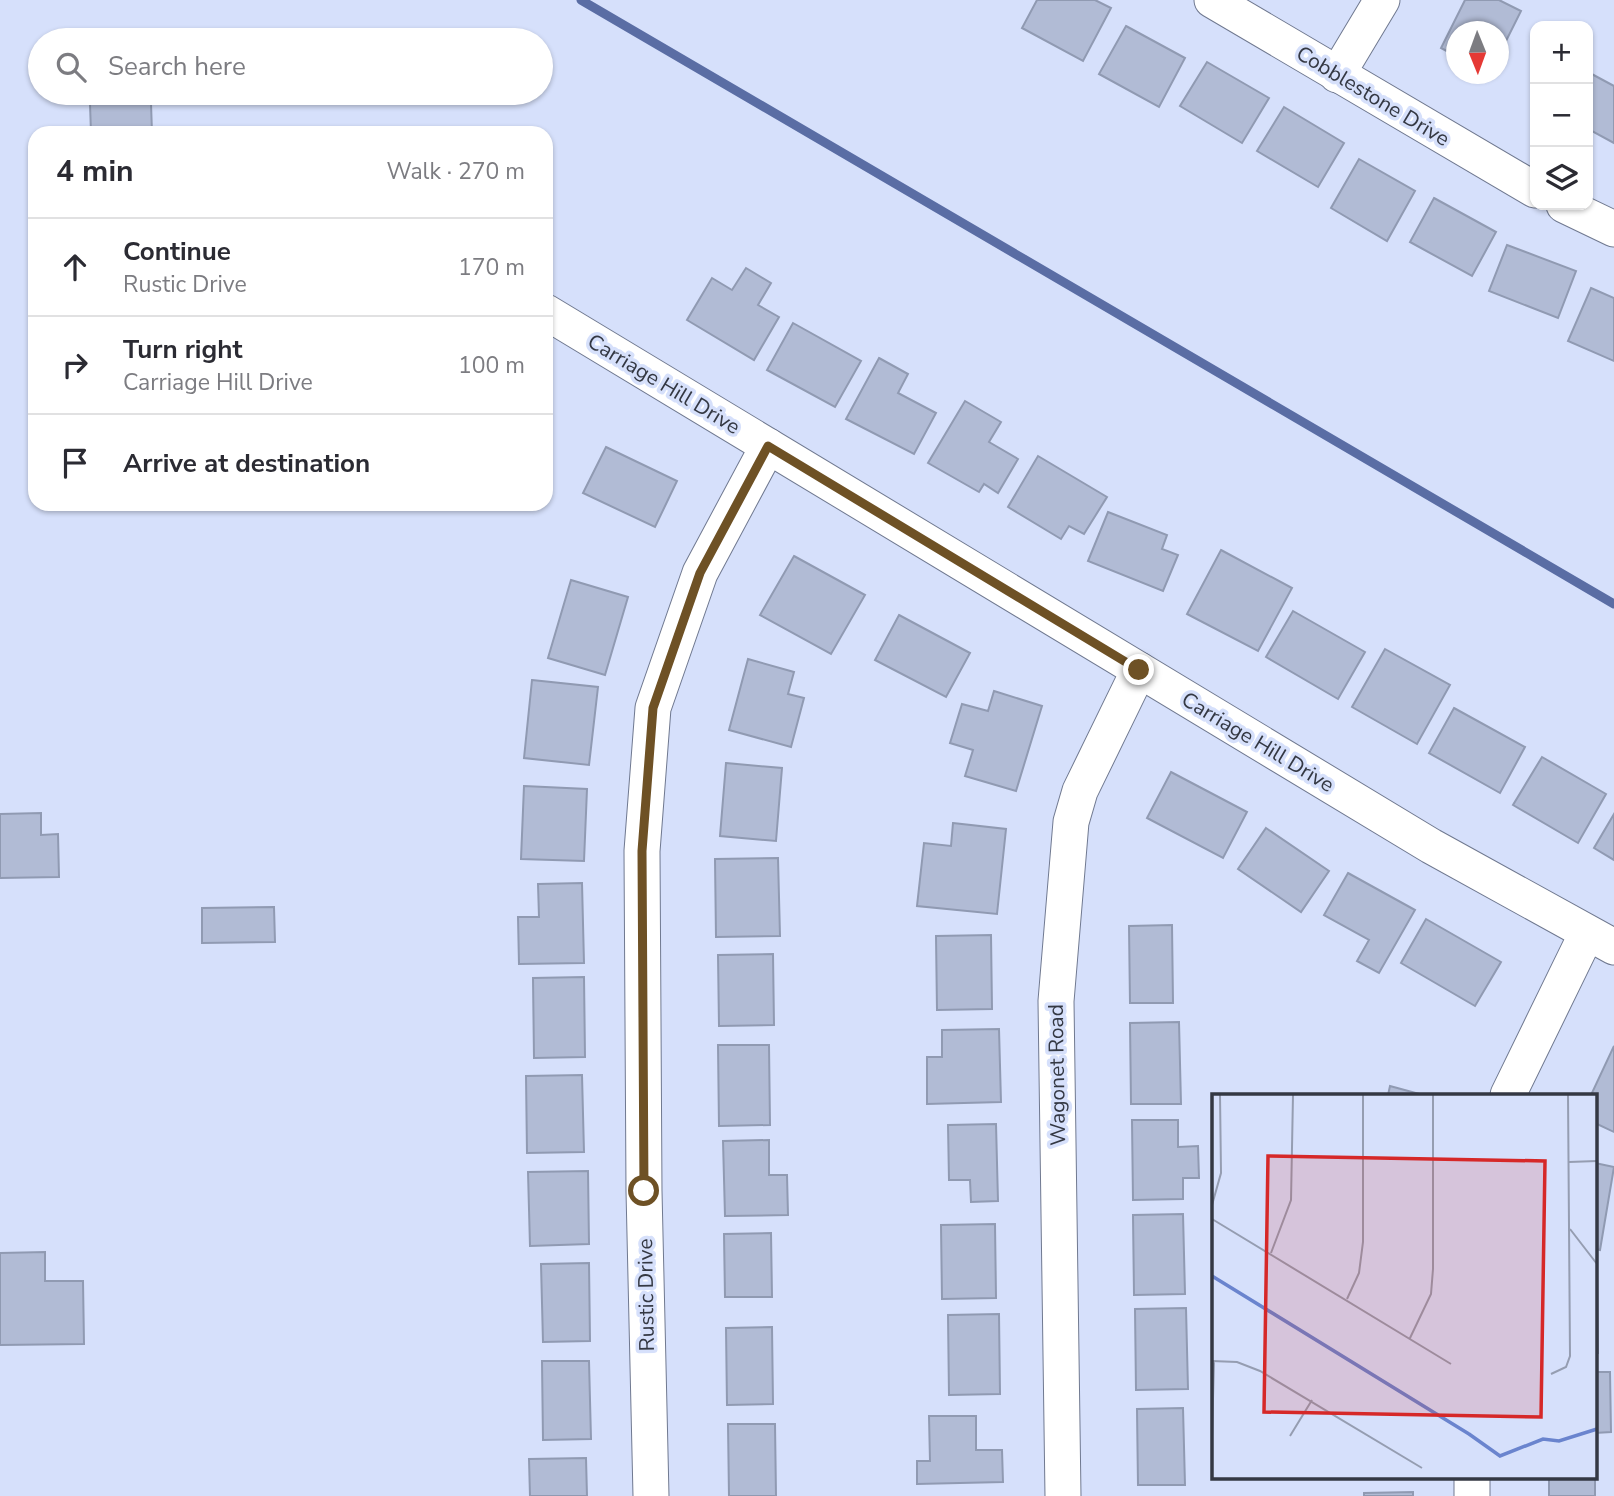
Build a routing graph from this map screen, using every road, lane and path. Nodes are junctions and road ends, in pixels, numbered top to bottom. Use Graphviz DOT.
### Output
graph roads {
  1 [pos="1212,0"];
  2 [pos="1382,0"];
  3 [pos="1337,75"];
  4 [pos="1530,188"];
  5 [pos="1574,210"];
  6 [pos="1614,229"];
  7 [pos="553,316"];
  8 [pos="768,446"];
  9 [pos="1139,670"];
  10 [pos="1601,940"];
  11 [pos="1509,1094"];
  12 [pos="1472,1478"];
  13 [pos="651,1496"];
  14 [pos="1063,1496"];
  15 [pos="1472,1496"];
  1 -- 3 [label="street, Cobblestone Drive"];
  2 -- 3 [label="street"];
  3 -- 4 [label="street, Cobblestone Drive"];
  5 -- 6 [label="street"];
  7 -- 8 [label="street, Carriage Hill Drive"];
  8 -- 9 [label="street, Carriage Hill Drive"];
  8 -- 13 [label="street, Rustic Drive"];
  9 -- 10 [label="street, Carriage Hill Drive"];
  9 -- 14 [label="street, Wagonet Road"];
  10 -- 11 [label="street"];
  12 -- 15 [label="street"];
}
